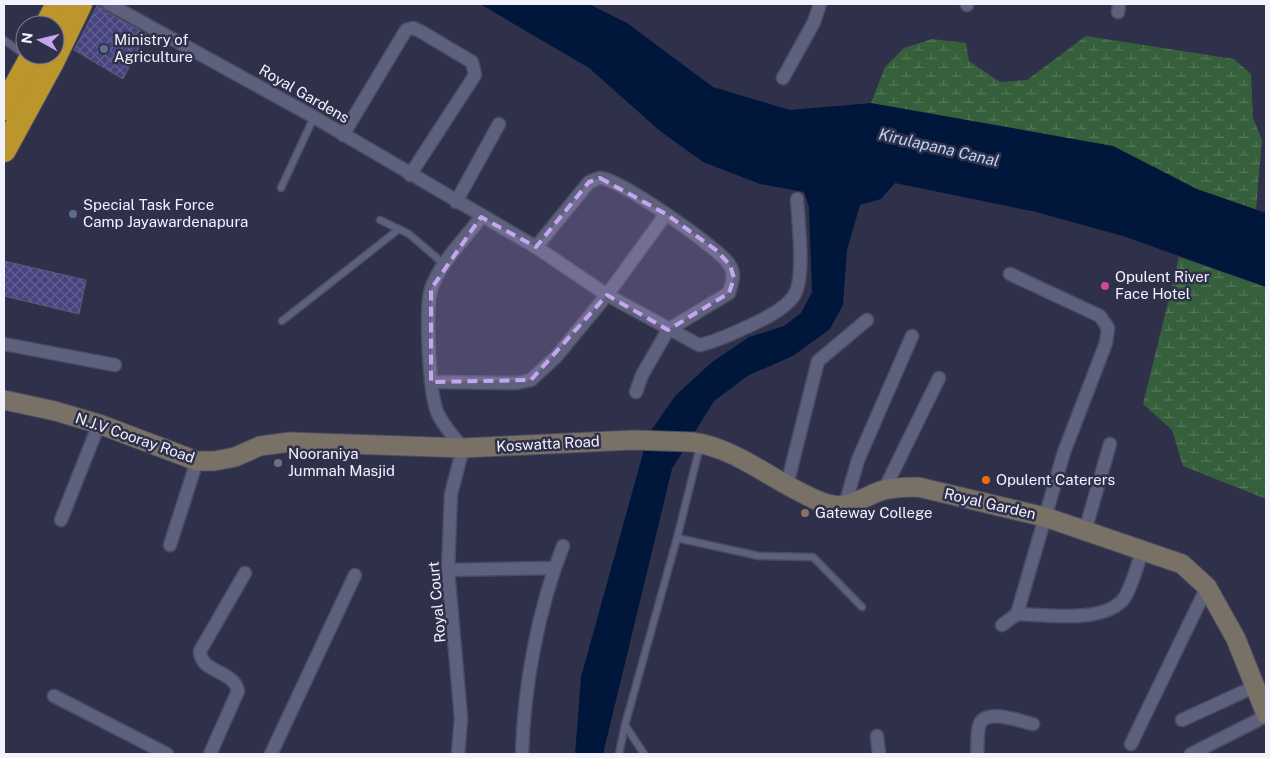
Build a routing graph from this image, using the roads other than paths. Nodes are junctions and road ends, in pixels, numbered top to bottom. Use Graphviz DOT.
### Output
graph roads {
  1 [pos="80,4"];
  2 [pos="109,4"];
  3 [pos="820,4"];
  4 [pos="4,40"];
  5 [pos="15,47"];
  6 [pos="24,65"];
  7 [pos="783,78"];
  8 [pos="4,108"];
  9 [pos="314,117"];
  10 [pos="498,124"];
  11 [pos="343,135"];
  12 [pos="4,150"];
  13 [pos="410,175"];
  14 [pos="281,188"];
  15 [pos="797,199"];
  16 [pos="456,202"];
  17 [pos="666,214"];
  18 [pos="481,217"];
  19 [pos="380,220"];
  20 [pos="399,228"];
  21 [pos="536,247"];
  22 [pos="445,264"];
  23 [pos="1010,274"];
  24 [pos="607,295"];
  25 [pos="867,320"];
  26 [pos="282,321"];
  27 [pos="668,330"];
  28 [pos="912,336"];
  29 [pos="4,344"];
  30 [pos="115,365"];
  31 [pos="939,378"];
  32 [pos="431,382"];
  33 [pos="636,392"];
  34 [pos="4,400"];
  35 [pos="99,424"];
  36 [pos="633,440"];
  37 [pos="696,443"];
  38 [pos="1110,444"];
  39 [pos="385,446"];
  40 [pos="463,448"];
  41 [pos="197,461"];
  42 [pos="787,486"];
  43 [pos="884,490"];
  44 [pos="845,505"];
  45 [pos="1045,518"];
  46 [pos="61,520"];
  47 [pos="1085,531"];
  48 [pos="677,538"];
  49 [pos="170,545"];
  50 [pos="563,546"];
  51 [pos="1143,550"];
  52 [pos="554,568"];
  53 [pos="448,570"];
  54 [pos="244,573"];
  55 [pos="355,575"];
  56 [pos="1207,587"];
  57 [pos="862,607"];
  58 [pos="1017,614"];
  59 [pos="1002,625"];
  60 [pos="1256,686"];
  61 [pos="54,696"];
  62 [pos="1266,715"];
  63 [pos="1182,720"];
  64 [pos="1033,724"];
  65 [pos="625,725"];
  66 [pos="877,736"];
  67 [pos="1131,744"];
  68 [pos="167,754"];
  69 [pos="210,754"];
  70 [pos="271,754"];
  71 [pos="458,754"];
  72 [pos="522,754"];
  73 [pos="619,754"];
  74 [pos="644,754"];
  75 [pos="879,754"];
  76 [pos="977,754"];
  77 [pos="1191,754"];
  1 -- 12 [label="highway"];
  2 -- 9 [label="street, Royal Gardens"];
  3 -- 7 [label="street"];
  4 -- 5 [label="lane"];
  6 -- 8 [label="highway"];
  9 -- 11 [label="street, Royal Gardens"];
  9 -- 14 [label="lane"];
  10 -- 16 [label="street"];
  11 -- 13 [label="street, Royal Gardens"];
  11 -- 13 [label="street"];
  13 -- 16 [label="street, Royal Gardens"];
  15 -- 27 [label="street, Royal Gardens"];
  16 -- 18 [label="street, Royal Gardens"];
  17 -- 21 [label="street"];
  17 -- 24 [label="street"];
  17 -- 27 [label="street"];
  18 -- 21 [label="street, Royal Gardens"];
  18 -- 22 [label="street"];
  19 -- 20 [label="lane"];
  20 -- 22 [label="lane"];
  20 -- 26 [label="lane"];
  21 -- 24 [label="street, Royal Gardens"];
  22 -- 32 [label="street"];
  23 -- 45 [label="street"];
  24 -- 27 [label="street, Royal Gardens"];
  24 -- 32 [label="street"];
  25 -- 42 [label="street"];
  27 -- 33 [label="street"];
  28 -- 44 [label="street"];
  29 -- 30 [label="street"];
  31 -- 43 [label="street"];
  32 -- 40 [label="street"];
  34 -- 35 [label="street, N.J.V Cooray Road"];
  35 -- 41 [label="street, N.J.V Cooray Road"];
  35 -- 46 [label="street"];
  36 -- 37 [label="street, Royal Garden"];
  36 -- 40 [label="street, Koswatta Road"];
  37 -- 42 [label="street, Royal Garden"];
  37 -- 48 [label="lane"];
  38 -- 47 [label="street"];
  39 -- 40 [label="street, Koswatta Road"];
  39 -- 41 [label="street, N.J.V Cooray Road"];
  40 -- 53 [label="street, Royal Court"];
  41 -- 49 [label="street"];
  42 -- 44 [label="street, Royal Garden"];
  43 -- 44 [label="street, Royal Garden"];
  43 -- 45 [label="street, Royal Garden"];
  45 -- 47 [label="street, Royal Garden"];
  45 -- 58 [label="street"];
  47 -- 51 [label="street, Royal Garden"];
  48 -- 57 [label="lane"];
  48 -- 65 [label="lane"];
  50 -- 52 [label="street"];
  51 -- 56 [label="street, Royal Garden"];
  51 -- 58 [label="street"];
  52 -- 53 [label="street"];
  52 -- 72 [label="street"];
  53 -- 71 [label="street, Royal Court"];
  54 -- 69 [label="street"];
  55 -- 70 [label="street"];
  56 -- 60 [label="street, Royal Garden"];
  56 -- 67 [label="street"];
  58 -- 59 [label="street"];
  60 -- 62 [label="street, Royal Garden"];
  60 -- 63 [label="street"];
  61 -- 68 [label="street"];
  62 -- 77 [label="street"];
  64 -- 76 [label="street"];
  65 -- 73 [label="lane"];
  65 -- 74 [label="lane"];
  66 -- 75 [label="street"];
}
